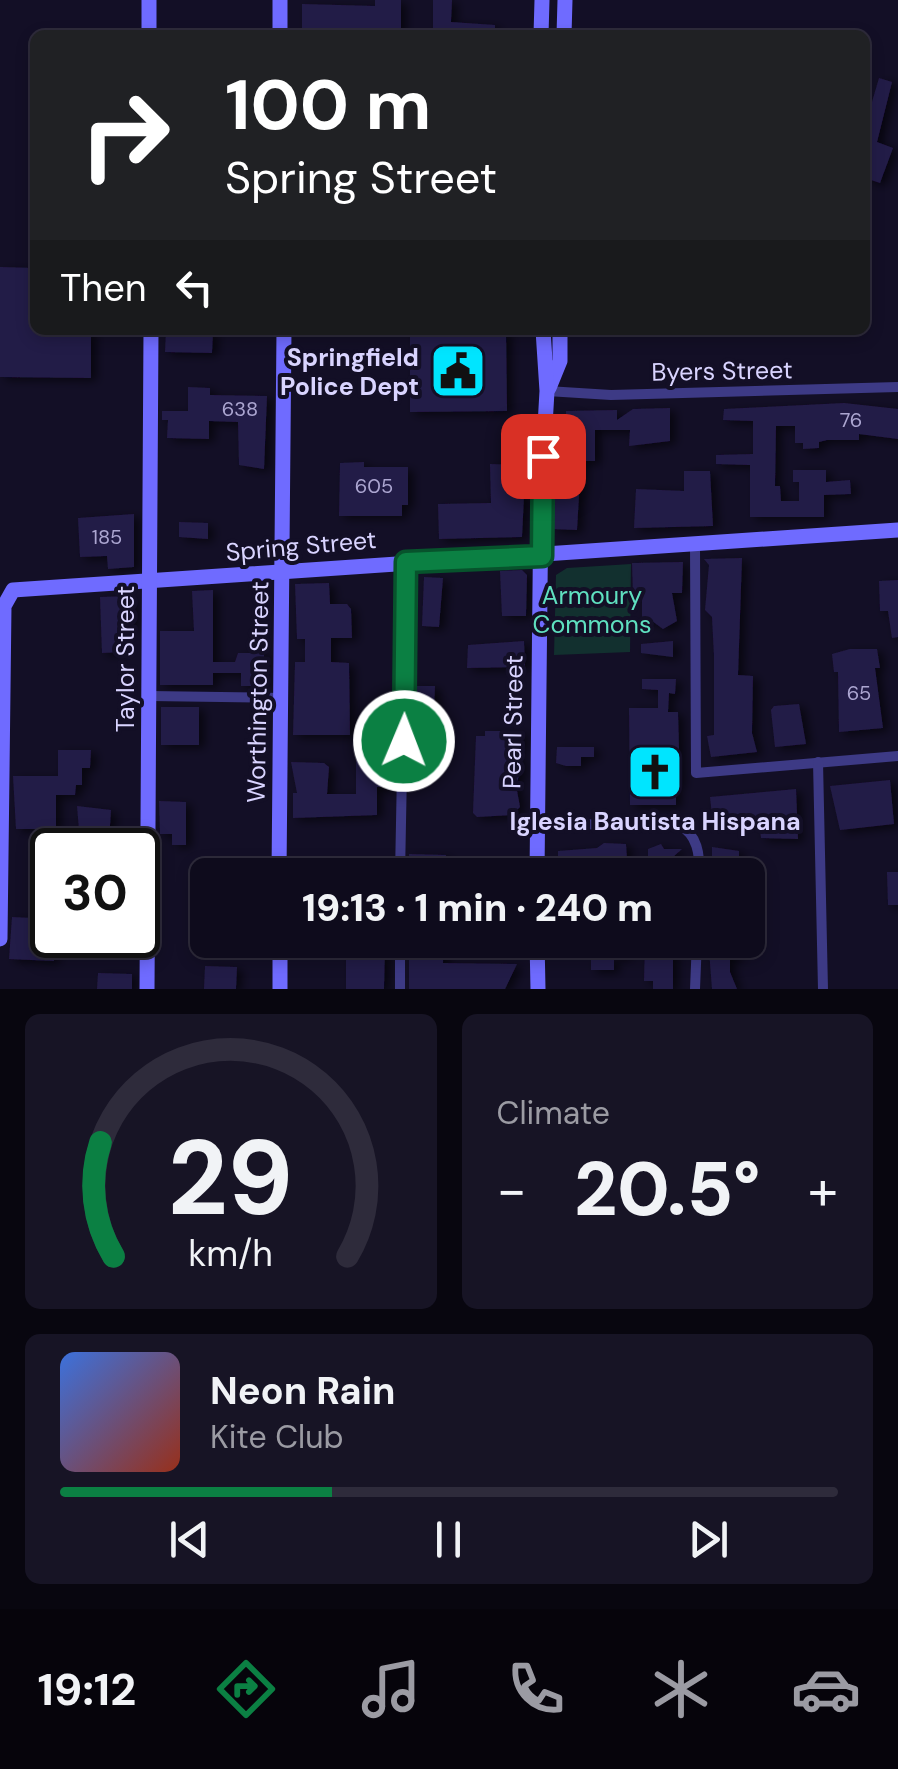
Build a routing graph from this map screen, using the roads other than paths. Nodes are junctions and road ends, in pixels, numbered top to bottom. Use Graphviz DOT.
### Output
graph roads {
  1 [pos="148,0"];
  2 [pos="280,0"];
  3 [pos="542,0"];
  4 [pos="565,0"];
  5 [pos="542,29"];
  6 [pos="564,29"];
  7 [pos="148,30"];
  8 [pos="280,30"];
  9 [pos="151,335"];
  10 [pos="284,335"];
  11 [pos="543,335"];
  12 [pos="560,335"];
  13 [pos="898,387"];
  14 [pos="548,391"];
  15 [pos="898,530"];
  16 [pos="695,545"];
  17 [pos="542,556"];
  18 [pos="406,562"];
  19 [pos="285,575"];
  20 [pos="150,581"];
  21 [pos="150,696"];
  22 [pos="282,698"];
  23 [pos="898,756"];
  24 [pos="818,762"];
  25 [pos="537,824"];
  26 [pos="279,858"];
  27 [pos="400,858"];
  28 [pos="537,858"];
  29 [pos="698,858"];
  30 [pos="0,940"];
  31 [pos="280,958"];
  32 [pos="400,958"];
  33 [pos="697,958"];
  34 [pos="537,981"];
  35 [pos="146,989"];
  36 [pos="280,989"];
  37 [pos="400,989"];
  38 [pos="527,989"];
  39 [pos="696,989"];
  40 [pos="824,989"];
  1 -- 7 [label="main road"];
  2 -- 8 [label="main road"];
  3 -- 5 [label="main road"];
  4 -- 6 [label="main road"];
  5 -- 6 [label="main road"];
  9 -- 20 [label="main road, Taylor Street"];
  10 -- 19 [label="main road, Worthington Street"];
  11 -- 14 [label="main road, Pearl Street"];
  12 -- 14 [label="main road, Pearl Street"];
  13 -- 14 [label="street, Byers Street"];
  14 -- 17 [label="main road, Pearl Street"];
  15 -- 16 [label="main road, Spring Street"];
  16 -- 17 [label="main road, Spring Street"];
  16 -- 24 [label="street"];
  17 -- 18 [label="main road, Spring Street"];
  17 -- 25 [label="main road, Pearl Street"];
  18 -- 19 [label="main road, Spring Street"];
  18 -- 27 [label="street"];
  19 -- 20 [label="main road, Spring Street"];
  19 -- 22 [label="main road, Worthington Street"];
  20 -- 21 [label="main road, Taylor Street"];
  20 -- 30 [label="main road, Spring Street"];
  21 -- 22 [label="street"];
  21 -- 35 [label="main road, Taylor Street"];
  22 -- 26 [label="main road, Worthington Street"];
  23 -- 24 [label="street"];
  24 -- 40 [label="street"];
  25 -- 28 [label="main road, Pearl Street"];
  25 -- 29 [label="street"];
  31 -- 36 [label="main road"];
  32 -- 37 [label="street"];
  33 -- 39 [label="street"];
  34 -- 38 [label="main road"];
}
